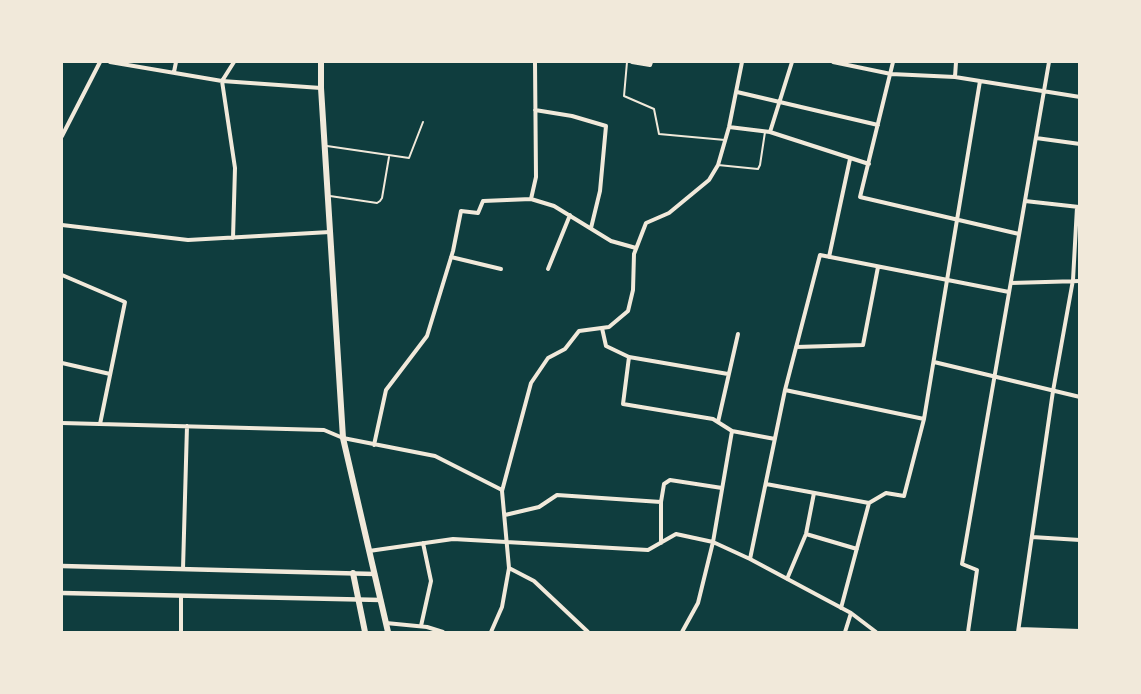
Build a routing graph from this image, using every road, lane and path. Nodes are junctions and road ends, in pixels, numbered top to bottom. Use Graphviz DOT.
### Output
graph roads {
  1 [pos="100,62"];
  2 [pos="110,62"];
  3 [pos="176,62"];
  4 [pos="234,62"];
  5 [pos="321,62"];
  6 [pos="535,62"];
  7 [pos="627,62"];
  8 [pos="632,62"];
  9 [pos="651,62"];
  10 [pos="742,62"];
  11 [pos="792,62"];
  12 [pos="833,62"];
  13 [pos="893,62"];
  14 [pos="956,62"];
  15 [pos="1049,62"];
  16 [pos="174,72"];
  17 [pos="891,74"];
  18 [pos="955,77"];
  19 [pos="222,81"];
  20 [pos="980,81"];
  21 [pos="321,88"];
  22 [pos="1044,91"];
  23 [pos="736,92"];
  24 [pos="1080,97"];
  25 [pos="779,102"];
  26 [pos="536,110"];
  27 [pos="423,122"];
  28 [pos="878,125"];
  29 [pos="729,127"];
  30 [pos="767,132"];
  31 [pos="62,136"];
  32 [pos="1036,138"];
  33 [pos="726,140"];
  34 [pos="1080,144"];
  35 [pos="324,146"];
  36 [pos="390,156"];
  37 [pos="850,159"];
  38 [pos="868,164"];
  39 [pos="718,165"];
  40 [pos="327,196"];
  41 [pos="531,199"];
  42 [pos="1025,201"];
  43 [pos="1078,207"];
  44 [pos="570,215"];
  45 [pos="957,219"];
  46 [pos="62,225"];
  47 [pos="591,228"];
  48 [pos="330,232"];
  49 [pos="1019,234"];
  50 [pos="233,238"];
  51 [pos="636,248"];
  52 [pos="451,257"];
  53 [pos="829,257"];
  54 [pos="878,267"];
  55 [pos="501,269"];
  56 [pos="548,269"];
  57 [pos="62,275"];
  58 [pos="947,280"];
  59 [pos="1072,280"];
  60 [pos="1080,281"];
  61 [pos="1011,283"];
  62 [pos="1009,292"];
  63 [pos="602,328"];
  64 [pos="738,334"];
  65 [pos="796,347"];
  66 [pos="629,357"];
  67 [pos="934,362"];
  68 [pos="62,363"];
  69 [pos="110,374"];
  70 [pos="728,374"];
  71 [pos="994,377"];
  72 [pos="784,390"];
  73 [pos="1053,391"];
  74 [pos="1080,397"];
  75 [pos="924,419"];
  76 [pos="718,422"];
  77 [pos="62,423"];
  78 [pos="100,424"];
  79 [pos="187,426"];
  80 [pos="732,431"];
  81 [pos="342,438"];
  82 [pos="775,439"];
  83 [pos="374,444"];
  84 [pos="766,484"];
  85 [pos="722,488"];
  86 [pos="502,491"];
  87 [pos="814,493"];
  88 [pos="662,502"];
  89 [pos="869,503"];
  90 [pos="505,515"];
  91 [pos="806,534"];
  92 [pos="1032,537"];
  93 [pos="1080,540"];
  94 [pos="713,542"];
  95 [pos="423,543"];
  96 [pos="508,543"];
  97 [pos="661,543"];
  98 [pos="857,549"];
  99 [pos="369,551"];
  100 [pos="750,559"];
  101 [pos="62,566"];
  102 [pos="509,568"];
  103 [pos="183,569"];
  104 [pos="353,573"];
  105 [pos="375,574"];
  106 [pos="787,579"];
  107 [pos="62,593"];
  108 [pos="181,596"];
  109 [pos="358,600"];
  110 [pos="381,600"];
  111 [pos="841,608"];
  112 [pos="851,613"];
  113 [pos="386,623"];
  114 [pos="422,626"];
  115 [pos="435,631"];
  116 [pos="1019,631"];
  117 [pos="1080,631"];
  118 [pos="182,633"];
  119 [pos="365,633"];
  120 [pos="388,633"];
  121 [pos="443,633"];
  122 [pos="491,633"];
  123 [pos="588,633"];
  124 [pos="682,633"];
  125 [pos="845,633"];
  126 [pos="876,633"];
  127 [pos="968,633"];
  1 -- 31 [label="street"];
  2 -- 16 [label="street"];
  3 -- 16 [label="street"];
  4 -- 19 [label="street"];
  5 -- 21 [label="main road"];
  6 -- 26 [label="street"];
  7 -- 33 [label="lane"];
  8 -- 9 [label="street"];
  10 -- 23 [label="street"];
  11 -- 25 [label="street"];
  12 -- 17 [label="street"];
  13 -- 17 [label="street"];
  14 -- 18 [label="street"];
  15 -- 22 [label="street"];
  16 -- 19 [label="street"];
  17 -- 18 [label="street"];
  17 -- 28 [label="street"];
  18 -- 20 [label="street"];
  19 -- 21 [label="street"];
  19 -- 50 [label="street"];
  20 -- 22 [label="street"];
  20 -- 45 [label="street"];
  21 -- 35 [label="main road"];
  22 -- 24 [label="street"];
  22 -- 32 [label="street"];
  23 -- 25 [label="street"];
  23 -- 29 [label="street"];
  25 -- 28 [label="street"];
  25 -- 30 [label="street"];
  26 -- 41 [label="street"];
  26 -- 47 [label="street"];
  27 -- 36 [label="lane"];
  28 -- 38 [label="street"];
  29 -- 30 [label="street"];
  29 -- 33 [label="street"];
  30 -- 37 [label="street"];
  30 -- 39 [label="lane"];
  32 -- 34 [label="street"];
  32 -- 42 [label="street"];
  33 -- 39 [label="street"];
  35 -- 36 [label="lane"];
  35 -- 40 [label="main road"];
  36 -- 40 [label="lane"];
  37 -- 38 [label="street"];
  37 -- 53 [label="street"];
  38 -- 45 [label="street"];
  39 -- 51 [label="street"];
  40 -- 48 [label="main road"];
  41 -- 44 [label="street"];
  41 -- 52 [label="street"];
  42 -- 43 [label="street"];
  42 -- 49 [label="street"];
  43 -- 59 [label="street"];
  44 -- 47 [label="street"];
  44 -- 56 [label="street"];
  45 -- 49 [label="street"];
  45 -- 58 [label="street"];
  46 -- 50 [label="street"];
  47 -- 51 [label="street"];
  48 -- 50 [label="street"];
  48 -- 81 [label="main road"];
  49 -- 61 [label="street"];
  51 -- 63 [label="street"];
  52 -- 55 [label="street"];
  52 -- 83 [label="street"];
  53 -- 54 [label="street"];
  53 -- 65 [label="street"];
  54 -- 58 [label="street"];
  54 -- 65 [label="street"];
  57 -- 69 [label="street"];
  58 -- 62 [label="street"];
  58 -- 67 [label="street"];
  59 -- 60 [label="street"];
  59 -- 61 [label="street"];
  59 -- 73 [label="street"];
  61 -- 62 [label="street"];
  62 -- 71 [label="street"];
  63 -- 66 [label="street"];
  63 -- 86 [label="street"];
  64 -- 70 [label="street"];
  65 -- 72 [label="street"];
  66 -- 70 [label="street"];
  66 -- 76 [label="street"];
  67 -- 71 [label="street"];
  67 -- 75 [label="street"];
  68 -- 69 [label="street"];
  69 -- 78 [label="street"];
  70 -- 76 [label="street"];
  71 -- 73 [label="street"];
  71 -- 127 [label="street"];
  72 -- 75 [label="street"];
  72 -- 82 [label="street"];
  73 -- 74 [label="street"];
  73 -- 92 [label="street"];
  75 -- 89 [label="street"];
  76 -- 80 [label="street"];
  77 -- 78 [label="street"];
  78 -- 79 [label="street"];
  79 -- 81 [label="street"];
  79 -- 103 [label="street"];
  80 -- 82 [label="street"];
  80 -- 85 [label="street"];
  81 -- 83 [label="street"];
  81 -- 99 [label="main road"];
  82 -- 84 [label="street"];
  83 -- 86 [label="street"];
  84 -- 87 [label="street"];
  84 -- 100 [label="street"];
  85 -- 88 [label="street"];
  85 -- 94 [label="street"];
  86 -- 90 [label="street"];
  87 -- 89 [label="street"];
  87 -- 91 [label="street"];
  88 -- 90 [label="street"];
  88 -- 97 [label="street"];
  89 -- 98 [label="street"];
  90 -- 96 [label="street"];
  91 -- 98 [label="street"];
  91 -- 106 [label="street"];
  92 -- 93 [label="street"];
  92 -- 116 [label="street"];
  94 -- 97 [label="street"];
  94 -- 100 [label="street"];
  94 -- 124 [label="street"];
  95 -- 96 [label="street"];
  95 -- 99 [label="street"];
  95 -- 114 [label="street"];
  96 -- 97 [label="street"];
  96 -- 102 [label="street"];
  98 -- 111 [label="street"];
  99 -- 105 [label="main road"];
  100 -- 106 [label="street"];
  101 -- 103 [label="street"];
  102 -- 122 [label="street"];
  102 -- 123 [label="street"];
  103 -- 104 [label="street"];
  104 -- 105 [label="street"];
  104 -- 109 [label="main road"];
  105 -- 110 [label="main road"];
  106 -- 111 [label="street"];
  107 -- 108 [label="street"];
  108 -- 109 [label="street"];
  108 -- 118 [label="street"];
  109 -- 110 [label="street"];
  109 -- 119 [label="main road"];
  110 -- 113 [label="main road"];
  111 -- 112 [label="street"];
  112 -- 125 [label="street"];
  112 -- 126 [label="street"];
  113 -- 114 [label="street"];
  113 -- 120 [label="main road"];
  114 -- 115 [label="street"];
  115 -- 121 [label="street"];
  116 -- 117 [label="street"];
}
